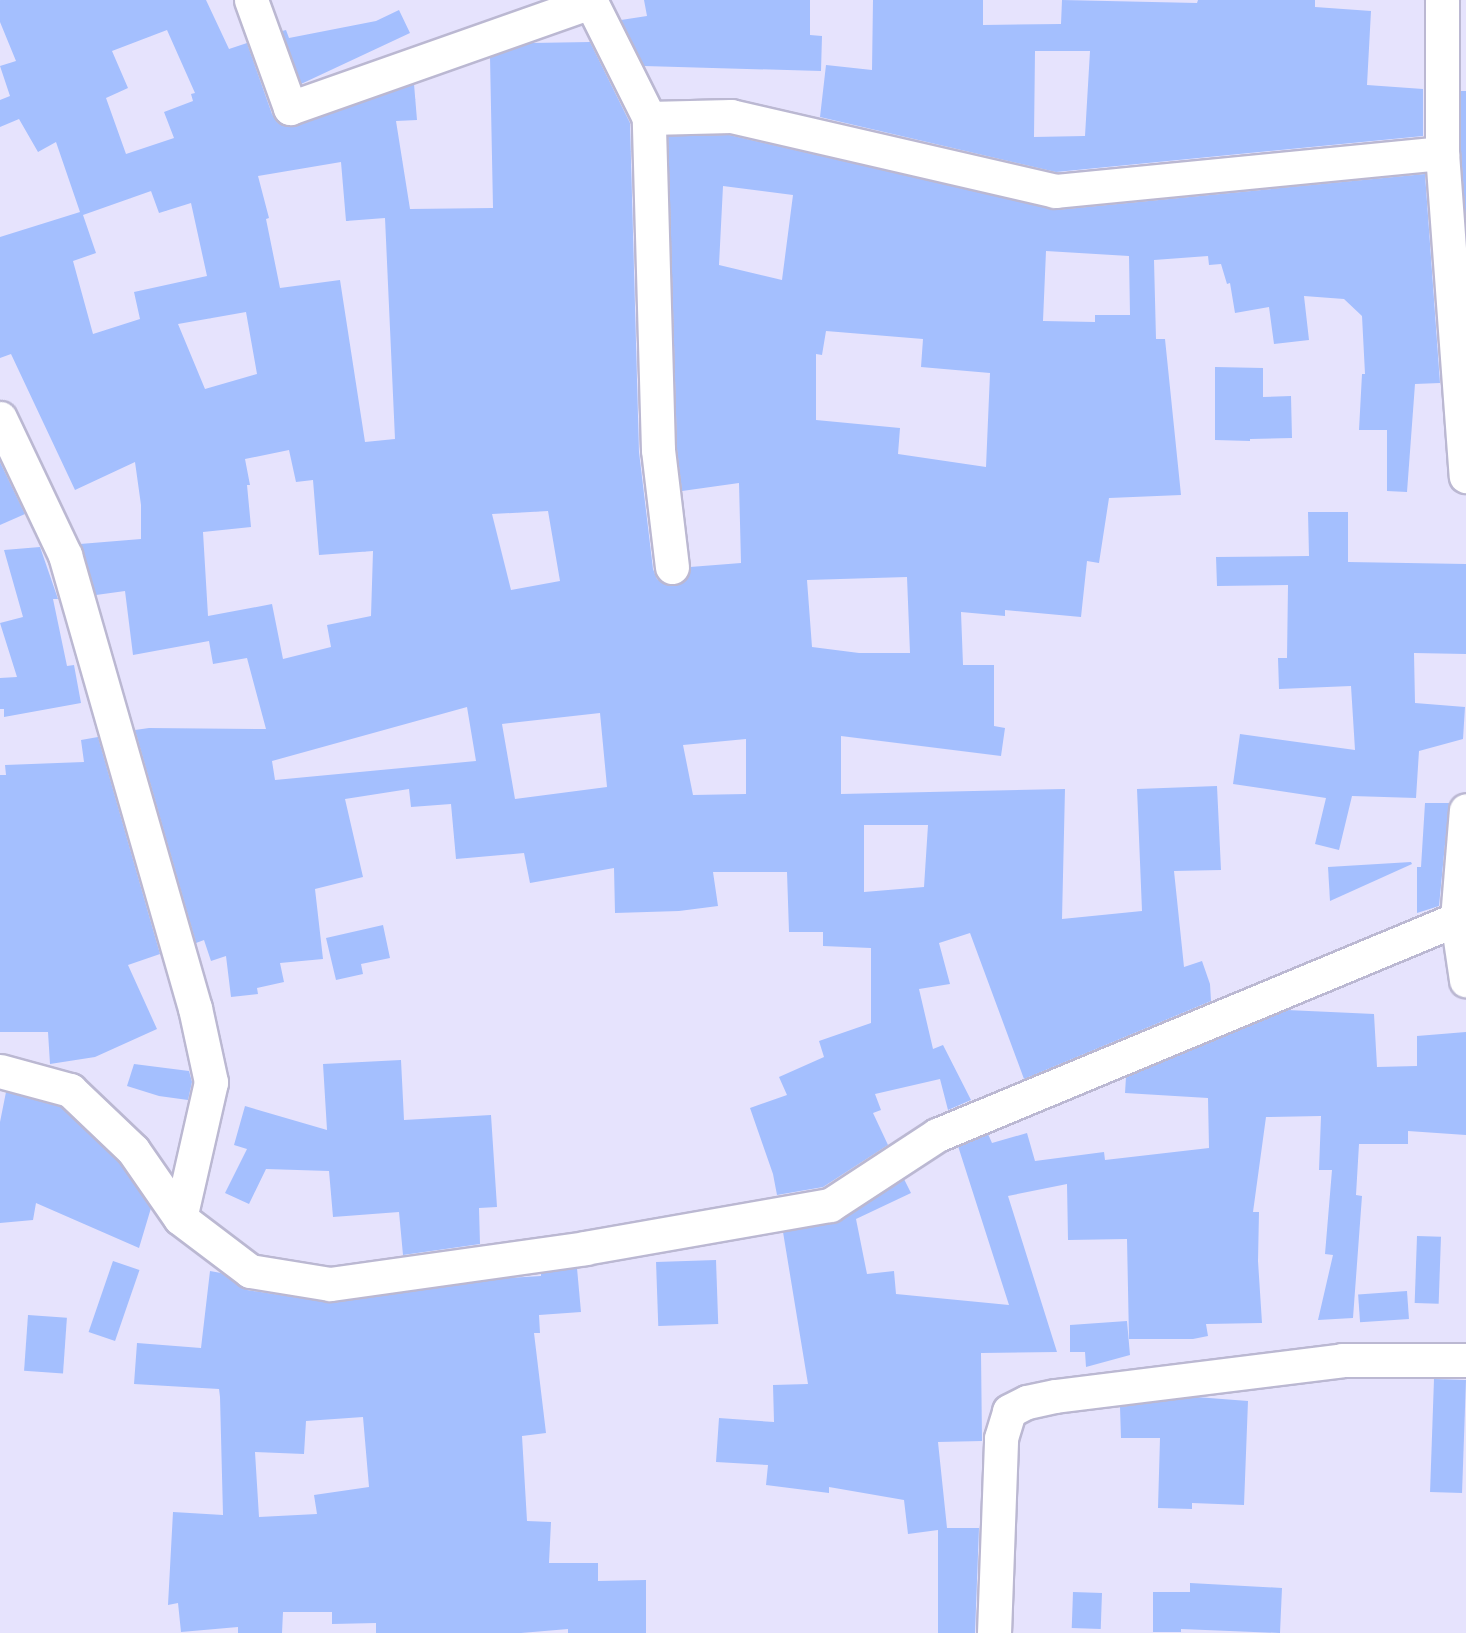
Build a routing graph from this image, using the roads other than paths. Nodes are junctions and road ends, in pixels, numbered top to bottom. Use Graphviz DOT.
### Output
graph roads {
  1 [pos="251,0"];
  2 [pos="1442,0"];
  3 [pos="649,118"];
  4 [pos="1442,153"];
  5 [pos="0,418"];
  6 [pos="1466,476"];
  7 [pos="672,567"];
  8 [pos="1466,810"];
  9 [pos="1457,919"];
  10 [pos="1466,980"];
  11 [pos="0,1071"];
  12 [pos="180,1218"];
  13 [pos="1466,1360"];
  14 [pos="994,1633"];
  1 -- 3 [label="street"];
  2 -- 4 [label="street"];
  3 -- 4 [label="street"];
  3 -- 7 [label="street"];
  4 -- 6 [label="street"];
  5 -- 12 [label="street"];
  8 -- 9 [label="street"];
  9 -- 10 [label="street"];
  9 -- 12 [label="street"];
  11 -- 12 [label="street"];
  13 -- 14 [label="street"];
}
